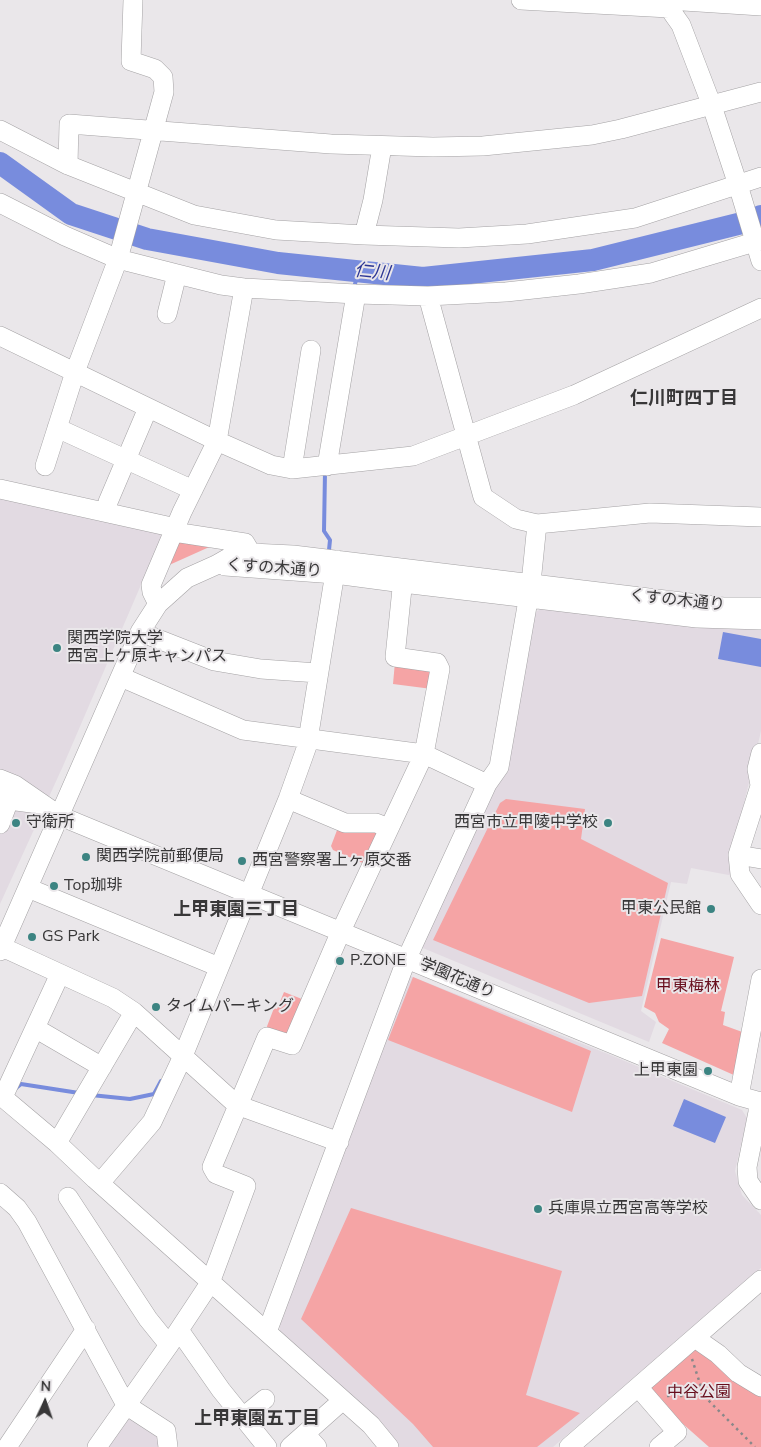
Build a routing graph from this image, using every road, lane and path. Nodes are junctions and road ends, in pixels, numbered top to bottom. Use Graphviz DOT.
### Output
graph roads {
  1 [pos="133,0"];
  2 [pos="521,0"];
  3 [pos="668,3"];
  4 [pos="761,6"];
  5 [pos="761,92"];
  6 [pos="712,106"];
  7 [pos="0,130"];
  8 [pos="154,130"];
  9 [pos="382,146"];
  10 [pos="68,165"];
  11 [pos="761,177"];
  12 [pos="738,185"];
  13 [pos="137,193"];
  14 [pos="2,210"];
  15 [pos="364,235"];
  16 [pos="758,241"];
  17 [pos="118,259"];
  18 [pos="761,261"];
  19 [pos="177,274"];
  20 [pos="244,288"];
  21 [pos="356,294"];
  22 [pos="428,296"];
  23 [pos="761,308"];
  24 [pos="167,314"];
  25 [pos="0,336"];
  26 [pos="311,350"];
  27 [pos="75,372"];
  28 [pos="148,408"];
  29 [pos="57,428"];
  30 [pos="467,436"];
  31 [pos="217,441"];
  32 [pos="126,460"];
  33 [pos="45,466"];
  34 [pos="327,466"];
  35 [pos="292,469"];
  36 [pos="0,489"];
  37 [pos="193,490"];
  38 [pos="108,502"];
  39 [pos="761,517"];
  40 [pos="537,524"];
  41 [pos="175,530"];
  42 [pos="251,553"];
  43 [pos="216,565"];
  44 [pos="336,567"];
  45 [pos="404,576"];
  46 [pos="530,591"];
  47 [pos="158,604"];
  48 [pos="761,607"];
  49 [pos="761,620"];
  50 [pos="140,632"];
  51 [pos="318,672"];
  52 [pos="121,677"];
  53 [pos="308,739"];
  54 [pos="761,753"];
  55 [pos="424,754"];
  56 [pos="0,778"];
  57 [pos="487,784"];
  58 [pos="761,784"];
  59 [pos="10,795"];
  60 [pos="288,799"];
  61 [pos="53,811"];
  62 [pos="0,824"];
  63 [pos="389,828"];
  64 [pos="738,855"];
  65 [pos="761,859"];
  66 [pos="28,888"];
  67 [pos="250,893"];
  68 [pos="761,905"];
  69 [pos="341,931"];
  70 [pos="1,949"];
  71 [pos="407,958"];
  72 [pos="219,967"];
  73 [pos="60,974"];
  74 [pos="761,986"];
  75 [pos="134,1012"];
  76 [pos="35,1028"];
  77 [pos="183,1056"];
  78 [pos="102,1067"];
  79 [pos="1,1096"];
  80 [pos="739,1096"];
  81 [pos="759,1101"];
  82 [pos="238,1105"];
  83 [pos="339,1142"];
  84 [pos="57,1143"];
  85 [pos="100,1183"];
  86 [pos="0,1193"];
  87 [pos="68,1197"];
  88 [pos="761,1200"];
  89 [pos="761,1280"];
  90 [pos="210,1283"];
  91 [pos="86,1329"];
  92 [pos="267,1332"];
  93 [pos="174,1338"];
  94 [pos="695,1338"];
  95 [pos="718,1354"];
  96 [pos="697,1371"];
  97 [pos="761,1375"];
  98 [pos="638,1387"];
  99 [pos="761,1388"];
  100 [pos="704,1396"];
  101 [pos="668,1397"];
  102 [pos="265,1399"];
  103 [pos="343,1400"];
  104 [pos="126,1405"];
  105 [pos="243,1417"];
  106 [pos="311,1440"];
  107 [pos="576,1445"];
  108 [pos="7,1447"];
  109 [pos="97,1447"];
  110 [pos="168,1447"];
  111 [pos="267,1447"];
  112 [pos="290,1447"];
  113 [pos="390,1447"];
  114 [pos="659,1447"];
  115 [pos="755,1447"];
  1 -- 8 [label="street"];
  2 -- 3 [label="street"];
  3 -- 4 [label="street"];
  3 -- 6 [label="street"];
  5 -- 6 [label="street"];
  6 -- 9 [label="street"];
  6 -- 12 [label="street"];
  7 -- 10 [label="street"];
  8 -- 9 [label="street"];
  8 -- 10 [label="street"];
  8 -- 13 [label="street"];
  9 -- 15 [label="street"];
  10 -- 13 [label="street"];
  11 -- 12 [label="street"];
  12 -- 15 [label="street"];
  12 -- 16 [label="street"];
  13 -- 15 [label="street"];
  13 -- 17 [label="street"];
  14 -- 17 [label="street"];
  16 -- 18 [label="street"];
  16 -- 22 [label="street"];
  17 -- 19 [label="street"];
  17 -- 27 [label="street"];
  19 -- 20 [label="street"];
  19 -- 24 [label="street"];
  20 -- 21 [label="street"];
  20 -- 31 [label="street"];
  21 -- 22 [label="street"];
  21 -- 34 [label="street"];
  22 -- 30 [label="street"];
  23 -- 30 [label="street"];
  25 -- 27 [label="street"];
  26 -- 35 [label="street"];
  27 -- 28 [label="street"];
  27 -- 29 [label="street"];
  28 -- 31 [label="street"];
  28 -- 32 [label="street"];
  29 -- 32 [label="street"];
  29 -- 33 [label="street"];
  30 -- 34 [label="street"];
  30 -- 40 [label="street"];
  31 -- 35 [label="street"];
  31 -- 37 [label="street"];
  32 -- 37 [label="street"];
  32 -- 38 [label="street"];
  34 -- 35 [label="street"];
  36 -- 41 [label="street"];
  37 -- 41 [label="street"];
  39 -- 40 [label="street"];
  40 -- 46 [label="street"];
  41 -- 42 [label="street"];
  41 -- 47 [label="street"];
  42 -- 43 [label="street, くすの木通り"];
  42 -- 44 [label="street, くすの木通り"];
  43 -- 44 [label="street, くすの木通り"];
  43 -- 47 [label="street"];
  44 -- 45 [label="street, くすの木通り"];
  44 -- 51 [label="street"];
  45 -- 46 [label="street, くすの木通り"];
  45 -- 55 [label="street"];
  46 -- 48 [label="street, くすの木通り"];
  46 -- 49 [label="street, くすの木通り"];
  46 -- 57 [label="street"];
  47 -- 50 [label="street"];
  50 -- 51 [label="street"];
  50 -- 52 [label="street"];
  51 -- 53 [label="street"];
  52 -- 53 [label="street"];
  52 -- 61 [label="street"];
  53 -- 55 [label="street"];
  53 -- 60 [label="street"];
  54 -- 58 [label="street"];
  55 -- 57 [label="street"];
  55 -- 63 [label="street"];
  56 -- 59 [label="street, 学園花通り"];
  57 -- 71 [label="street"];
  58 -- 64 [label="street"];
  59 -- 61 [label="street, 学園花通り"];
  59 -- 62 [label="street"];
  60 -- 63 [label="street"];
  60 -- 67 [label="street"];
  61 -- 66 [label="street"];
  61 -- 67 [label="street, 学園花通り"];
  63 -- 69 [label="street"];
  64 -- 65 [label="street"];
  64 -- 68 [label="street"];
  66 -- 70 [label="street"];
  66 -- 72 [label="street"];
  67 -- 69 [label="street, 学園花通り"];
  67 -- 72 [label="street"];
  69 -- 71 [label="street, 学園花通り"];
  69 -- 82 [label="street"];
  70 -- 73 [label="street"];
  71 -- 80 [label="street, 学園花通り"];
  71 -- 83 [label="street"];
  72 -- 77 [label="street"];
  73 -- 75 [label="street"];
  73 -- 76 [label="street"];
  74 -- 80 [label="street"];
  75 -- 77 [label="street"];
  75 -- 78 [label="street"];
  76 -- 78 [label="street"];
  76 -- 79 [label="street"];
  77 -- 82 [label="street"];
  77 -- 85 [label="street"];
  78 -- 84 [label="street"];
  79 -- 84 [label="street"];
  80 -- 81 [label="street, 学園花通り"];
  81 -- 88 [label="street, 学園花通り"];
  82 -- 83 [label="street"];
  82 -- 90 [label="street"];
  83 -- 92 [label="street"];
  84 -- 85 [label="street"];
  85 -- 90 [label="street"];
  86 -- 91 [label="street"];
  87 -- 93 [label="street"];
  89 -- 94 [label="street"];
  90 -- 92 [label="street"];
  90 -- 93 [label="street"];
  91 -- 104 [label="street"];
  91 -- 108 [label="street"];
  92 -- 103 [label="street"];
  93 -- 104 [label="street"];
  93 -- 105 [label="street"];
  94 -- 95 [label="street"];
  94 -- 98 [label="street"];
  95 -- 97 [label="street"];
  95 -- 99 [label="street"];
  96 -- 100 [label="path"];
  98 -- 107 [label="street"];
  98 -- 114 [label="street"];
  100 -- 101 [label="path"];
  100 -- 115 [label="path"];
  102 -- 105 [label="street"];
  103 -- 106 [label="street"];
  103 -- 113 [label="street"];
  104 -- 109 [label="street"];
  104 -- 110 [label="street"];
  105 -- 111 [label="street"];
  106 -- 112 [label="street"];
}
